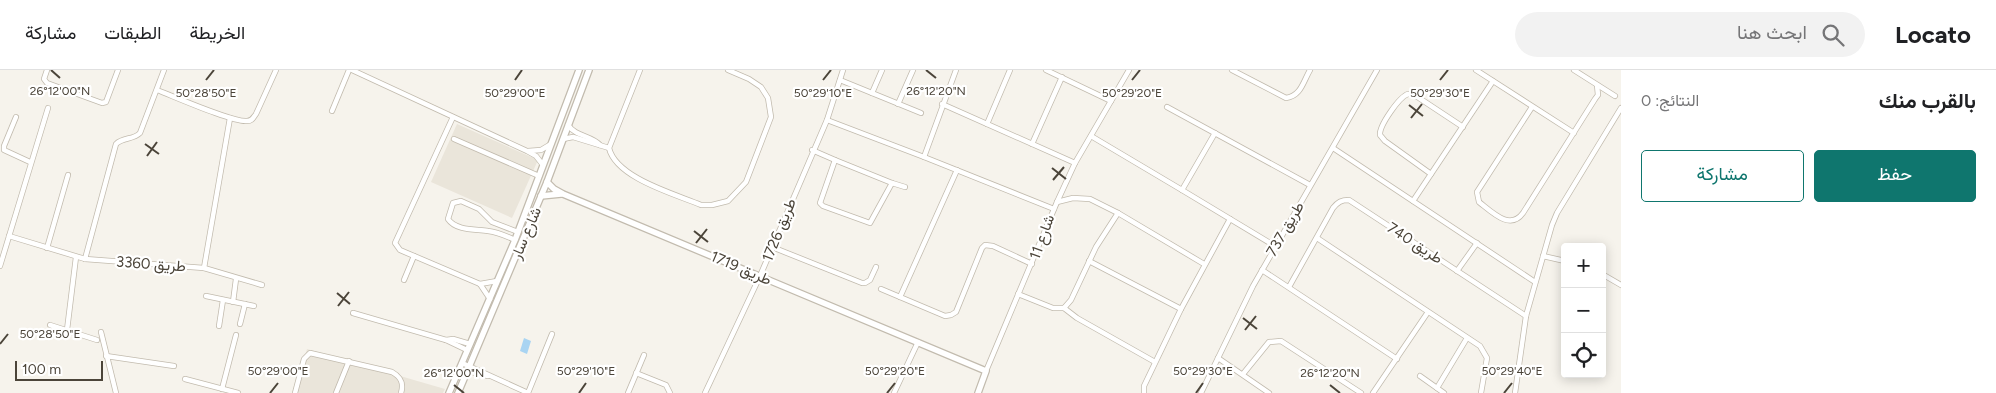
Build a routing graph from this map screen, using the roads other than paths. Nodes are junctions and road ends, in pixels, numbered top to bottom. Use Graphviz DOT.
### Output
graph roads {
  1 [pos="47,70"];
  2 [pos="118,70"];
  3 [pos="164,70"];
  4 [pos="276,70"];
  5 [pos="351,70"];
  6 [pos="579,70"];
  7 [pos="588,70"];
  8 [pos="640,70"];
  9 [pos="728,70"];
  10 [pos="843,70"];
  11 [pos="882,70"];
  12 [pos="913,70"];
  13 [pos="956,70"];
  14 [pos="1010,70"];
  15 [pos="1046,70"];
  16 [pos="1129,70"];
  17 [pos="1232,70"];
  18 [pos="1310,70"];
  19 [pos="1476,70"];
  20 [pos="1574,70"];
  21 [pos="1376,71"];
  22 [pos="1241,72"];
  23 [pos="1062,77"];
  24 [pos="840,80"];
  25 [pos="1493,81"];
  26 [pos="1597,84"];
  27 [pos="156,90"];
  28 [pos="872,93"];
  29 [pos="1616,96"];
  30 [pos="1111,101"];
  31 [pos="898,104"];
  32 [pos="942,104"];
  33 [pos="1167,107"];
  34 [pos="1532,107"];
  35 [pos="48,108"];
  36 [pos="1621,108"];
  37 [pos="332,110"];
  38 [pos="921,113"];
  39 [pos="453,116"];
  40 [pos="16,117"];
  41 [pos="230,118"];
  42 [pos="826,120"];
  43 [pos="987,124"];
  44 [pos="568,125"];
  45 [pos="1462,127"];
  46 [pos="1215,133"];
  47 [pos="1574,133"];
  48 [pos="1091,136"];
  49 [pos="454,139"];
  50 [pos="563,139"];
  51 [pos="552,143"];
  52 [pos="600,144"];
  53 [pos="1032,144"];
  54 [pos="609,148"];
  55 [pos="1333,148"];
  56 [pos="812,150"];
  57 [pos="527,151"];
  58 [pos="924,157"];
  59 [pos="835,160"];
  60 [pos="30,162"];
  61 [pos="1075,163"];
  62 [pos="543,165"];
  63 [pos="957,170"];
  64 [pos="1431,174"];
  65 [pos="68,176"];
  66 [pos="539,176"];
  67 [pos="547,182"];
  68 [pos="892,183"];
  69 [pos="1310,185"];
  70 [pos="905,187"];
  71 [pos="1182,190"];
  72 [pos="563,194"];
  73 [pos="541,196"];
  74 [pos="1413,201"];
  75 [pos="1057,202"];
  76 [pos="1054,209"];
  77 [pos="1118,213"];
  78 [pos="1230,219"];
  79 [pos="518,232"];
  80 [pos="9,236"];
  81 [pos="1317,238"];
  82 [pos="515,240"];
  83 [pos="1477,243"];
  84 [pos="1275,246"];
  85 [pos="772,247"];
  86 [pos="47,248"];
  87 [pos="414,256"];
  88 [pos="1543,256"];
  89 [pos="76,257"];
  90 [pos="85,260"];
  91 [pos="1089,261"];
  92 [pos="1561,261"];
  93 [pos="1032,264"];
  94 [pos="1204,264"];
  95 [pos="0,266"];
  96 [pos="876,267"];
  97 [pos="204,268"];
  98 [pos="1262,270"];
  99 [pos="1457,271"];
  100 [pos="760,276"];
  101 [pos="1606,276"];
  102 [pos="236,279"];
  103 [pos="404,280"];
  104 [pos="497,281"];
  105 [pos="1536,282"];
  106 [pos="480,284"];
  107 [pos="262,285"];
  108 [pos="1621,285"];
  109 [pos="1289,287"];
  110 [pos="881,289"];
  111 [pos="1018,294"];
  112 [pos="206,296"];
  113 [pos="900,297"];
  114 [pos="490,299"];
  115 [pos="223,300"];
  116 [pos="234,302"];
  117 [pos="245,304"];
  118 [pos="254,306"];
  119 [pos="1064,308"];
  120 [pos="1181,309"];
  121 [pos="1428,312"];
  122 [pos="353,313"];
  123 [pos="1526,316"];
  124 [pos="240,324"];
  125 [pos="50,325"];
  126 [pos="218,326"];
  127 [pos="67,330"];
  128 [pos="101,332"];
  129 [pos="552,334"];
  130 [pos="236,335"];
  131 [pos="1467,338"];
  132 [pos="97,340"];
  133 [pos="918,342"];
  134 [pos="468,347"];
  135 [pos="644,355"];
  136 [pos="106,356"];
  137 [pos="1218,358"];
  138 [pos="1397,359"];
  139 [pos="349,361"];
  140 [pos="1155,362"];
  141 [pos="174,366"];
  142 [pos="460,366"];
  143 [pos="468,369"];
  144 [pos="986,371"];
  145 [pos="636,373"];
  146 [pos="1243,374"];
  147 [pos="1420,376"];
  148 [pos="185,379"];
  149 [pos="1437,388"];
  150 [pos="222,389"];
  151 [pos="116,393"];
  152 [pos="238,393"];
  153 [pos="295,393"];
  154 [pos="336,393"];
  155 [pos="401,393"];
  156 [pos="449,393"];
  157 [pos="458,393"];
  158 [pos="528,393"];
  159 [pos="628,393"];
  160 [pos="670,393"];
  161 [pos="705,393"];
  162 [pos="894,393"];
  163 [pos="978,393"];
  164 [pos="1144,393"];
  165 [pos="1201,393"];
  166 [pos="1270,393"];
  167 [pos="1361,393"];
  168 [pos="1373,393"];
  169 [pos="1444,393"];
  170 [pos="1481,393"];
  171 [pos="1515,393"];
  1 -- 2 [label="street"];
  3 -- 27 [label="street"];
  4 -- 41 [label="street"];
  5 -- 37 [label="street"];
  5 -- 39 [label="street"];
  6 -- 51 [label="street, شارع سار"];
  7 -- 44 [label="street, شارع سار"];
  8 -- 54 [label="street"];
  9 -- 54 [label="street"];
  10 -- 24 [label="street, طريق 1726"];
  11 -- 28 [label="street"];
  12 -- 31 [label="street"];
  13 -- 32 [label="street"];
  14 -- 43 [label="street"];
  15 -- 23 [label="street"];
  16 -- 30 [label="street"];
  17 -- 22 [label="street"];
  18 -- 22 [label="street"];
  19 -- 25 [label="street"];
  20 -- 26 [label="street"];
  21 -- 55 [label="street, طريق 737"];
  23 -- 30 [label="street"];
  23 -- 53 [label="street"];
  24 -- 28 [label="street"];
  24 -- 42 [label="street, طريق 1726"];
  25 -- 34 [label="street"];
  25 -- 45 [label="street"];
  26 -- 29 [label="street"];
  26 -- 47 [label="street"];
  27 -- 41 [label="street"];
  27 -- 90 [label="street"];
  28 -- 31 [label="street"];
  30 -- 48 [label="street"];
  31 -- 38 [label="street"];
  32 -- 43 [label="street"];
  32 -- 58 [label="street"];
  33 -- 46 [label="street"];
  34 -- 47 [label="street"];
  34 -- 47 [label="street"];
  35 -- 60 [label="street"];
  36 -- 88 [label="street"];
  39 -- 57 [label="street"];
  39 -- 87 [label="street"];
  40 -- 60 [label="street"];
  41 -- 97 [label="street, طريق 3360"];
  42 -- 56 [label="street, طريق 1726"];
  42 -- 58 [label="street, شارع 11"];
  43 -- 53 [label="street"];
  44 -- 50 [label="street, شارع سار"];
  44 -- 52 [label="street"];
  45 -- 64 [label="street"];
  45 -- 64 [label="street"];
  46 -- 69 [label="street"];
  46 -- 71 [label="street"];
  48 -- 61 [label="street"];
  48 -- 71 [label="street"];
  49 -- 66 [label="street"];
  50 -- 52 [label="street"];
  50 -- 67 [label="street, شارع سار"];
  51 -- 57 [label="street"];
  51 -- 62 [label="street, شارع سار"];
  52 -- 54 [label="street"];
  53 -- 61 [label="street"];
  55 -- 69 [label="street, طريق 737"];
  55 -- 74 [label="street"];
  56 -- 59 [label="street"];
  56 -- 85 [label="street, طريق 1726"];
  57 -- 62 [label="street"];
  58 -- 63 [label="street, شارع 11"];
  59 -- 68 [label="street"];
  59 -- 68 [label="street"];
  60 -- 80 [label="street"];
  61 -- 75 [label="street"];
  62 -- 66 [label="street, شارع سار"];
  63 -- 76 [label="street, شارع 11"];
  63 -- 113 [label="street"];
  64 -- 74 [label="street"];
  65 -- 86 [label="street"];
  66 -- 79 [label="street, شارع سار"];
  67 -- 72 [label="street, طريق 1719"];
  67 -- 73 [label="street, شارع سار"];
  68 -- 70 [label="street"];
  69 -- 84 [label="street, طريق 737"];
  71 -- 78 [label="street"];
  72 -- 73 [label="street, طريق 1719"];
  72 -- 100 [label="street, طريق 1719"];
  73 -- 143 [label="street, شارع سار"];
  74 -- 83 [label="street"];
  75 -- 76 [label="street"];
  75 -- 77 [label="street"];
  76 -- 93 [label="street, شارع 11"];
  77 -- 91 [label="street"];
  77 -- 94 [label="street"];
  78 -- 84 [label="street"];
  78 -- 94 [label="street"];
  79 -- 82 [label="street, شارع سار"];
  79 -- 82 [label="street"];
  80 -- 86 [label="street, طريق 3360"];
  80 -- 95 [label="street"];
  81 -- 99 [label="street, طريق 740"];
  81 -- 109 [label="street, طريق 740"];
  81 -- 121 [label="street"];
  82 -- 104 [label="street, شارع سار"];
  83 -- 99 [label="street"];
  83 -- 105 [label="street"];
  84 -- 98 [label="street, طريق 737"];
  85 -- 96 [label="street"];
  85 -- 100 [label="street, طريق 1726"];
  86 -- 89 [label="street, طريق 3360"];
  87 -- 103 [label="street"];
  87 -- 106 [label="street"];
  88 -- 92 [label="street"];
  88 -- 105 [label="street"];
  89 -- 90 [label="street, طريق 3360"];
  89 -- 127 [label="street"];
  90 -- 97 [label="street, طريق 3360"];
  91 -- 119 [label="street"];
  91 -- 120 [label="street"];
  93 -- 111 [label="street, شارع 11"];
  93 -- 113 [label="street"];
  94 -- 120 [label="street"];
  97 -- 102 [label="street"];
  98 -- 109 [label="street"];
  98 -- 137 [label="street, طريق 737"];
  99 -- 123 [label="street, طريق 740"];
  100 -- 133 [label="street, طريق 1719"];
  100 -- 161 [label="street, طريق 1726"];
  101 -- 108 [label="street"];
  102 -- 107 [label="street"];
  102 -- 116 [label="street"];
  104 -- 106 [label="street"];
  104 -- 114 [label="street, شارع سار"];
  105 -- 123 [label="street"];
  106 -- 114 [label="street"];
  109 -- 138 [label="street"];
  110 -- 113 [label="street"];
  111 -- 119 [label="street"];
  111 -- 144 [label="street, شارع 11"];
  112 -- 115 [label="street"];
  114 -- 134 [label="street, شارع سار"];
  115 -- 116 [label="street"];
  115 -- 126 [label="street"];
  116 -- 117 [label="street"];
  117 -- 118 [label="street"];
  117 -- 124 [label="street"];
  119 -- 140 [label="street"];
  120 -- 140 [label="street"];
  121 -- 131 [label="street"];
  121 -- 138 [label="street"];
  122 -- 134 [label="street"];
  123 -- 171 [label="street"];
  125 -- 127 [label="street"];
  127 -- 132 [label="street"];
  128 -- 136 [label="street"];
  129 -- 158 [label="street"];
  130 -- 150 [label="street"];
  131 -- 149 [label="street"];
  131 -- 170 [label="street"];
  133 -- 144 [label="street, طريق 1719"];
  133 -- 162 [label="street"];
  134 -- 142 [label="street, شارع سار"];
  135 -- 145 [label="street"];
  136 -- 141 [label="street"];
  136 -- 151 [label="street"];
  137 -- 146 [label="street"];
  137 -- 165 [label="street, طريق 737"];
  138 -- 168 [label="street"];
  139 -- 153 [label="street"];
  139 -- 154 [label="street"];
  139 -- 155 [label="street"];
  140 -- 164 [label="street"];
  142 -- 143 [label="street"];
  142 -- 156 [label="street, شارع سار"];
  143 -- 157 [label="street, شارع سار"];
  143 -- 158 [label="street"];
  144 -- 163 [label="street, شارع 11"];
  145 -- 159 [label="street"];
  145 -- 160 [label="street"];
  146 -- 166 [label="street"];
  146 -- 167 [label="street"];
  147 -- 149 [label="street"];
  148 -- 150 [label="street"];
  149 -- 169 [label="street"];
  150 -- 152 [label="street"];
}
